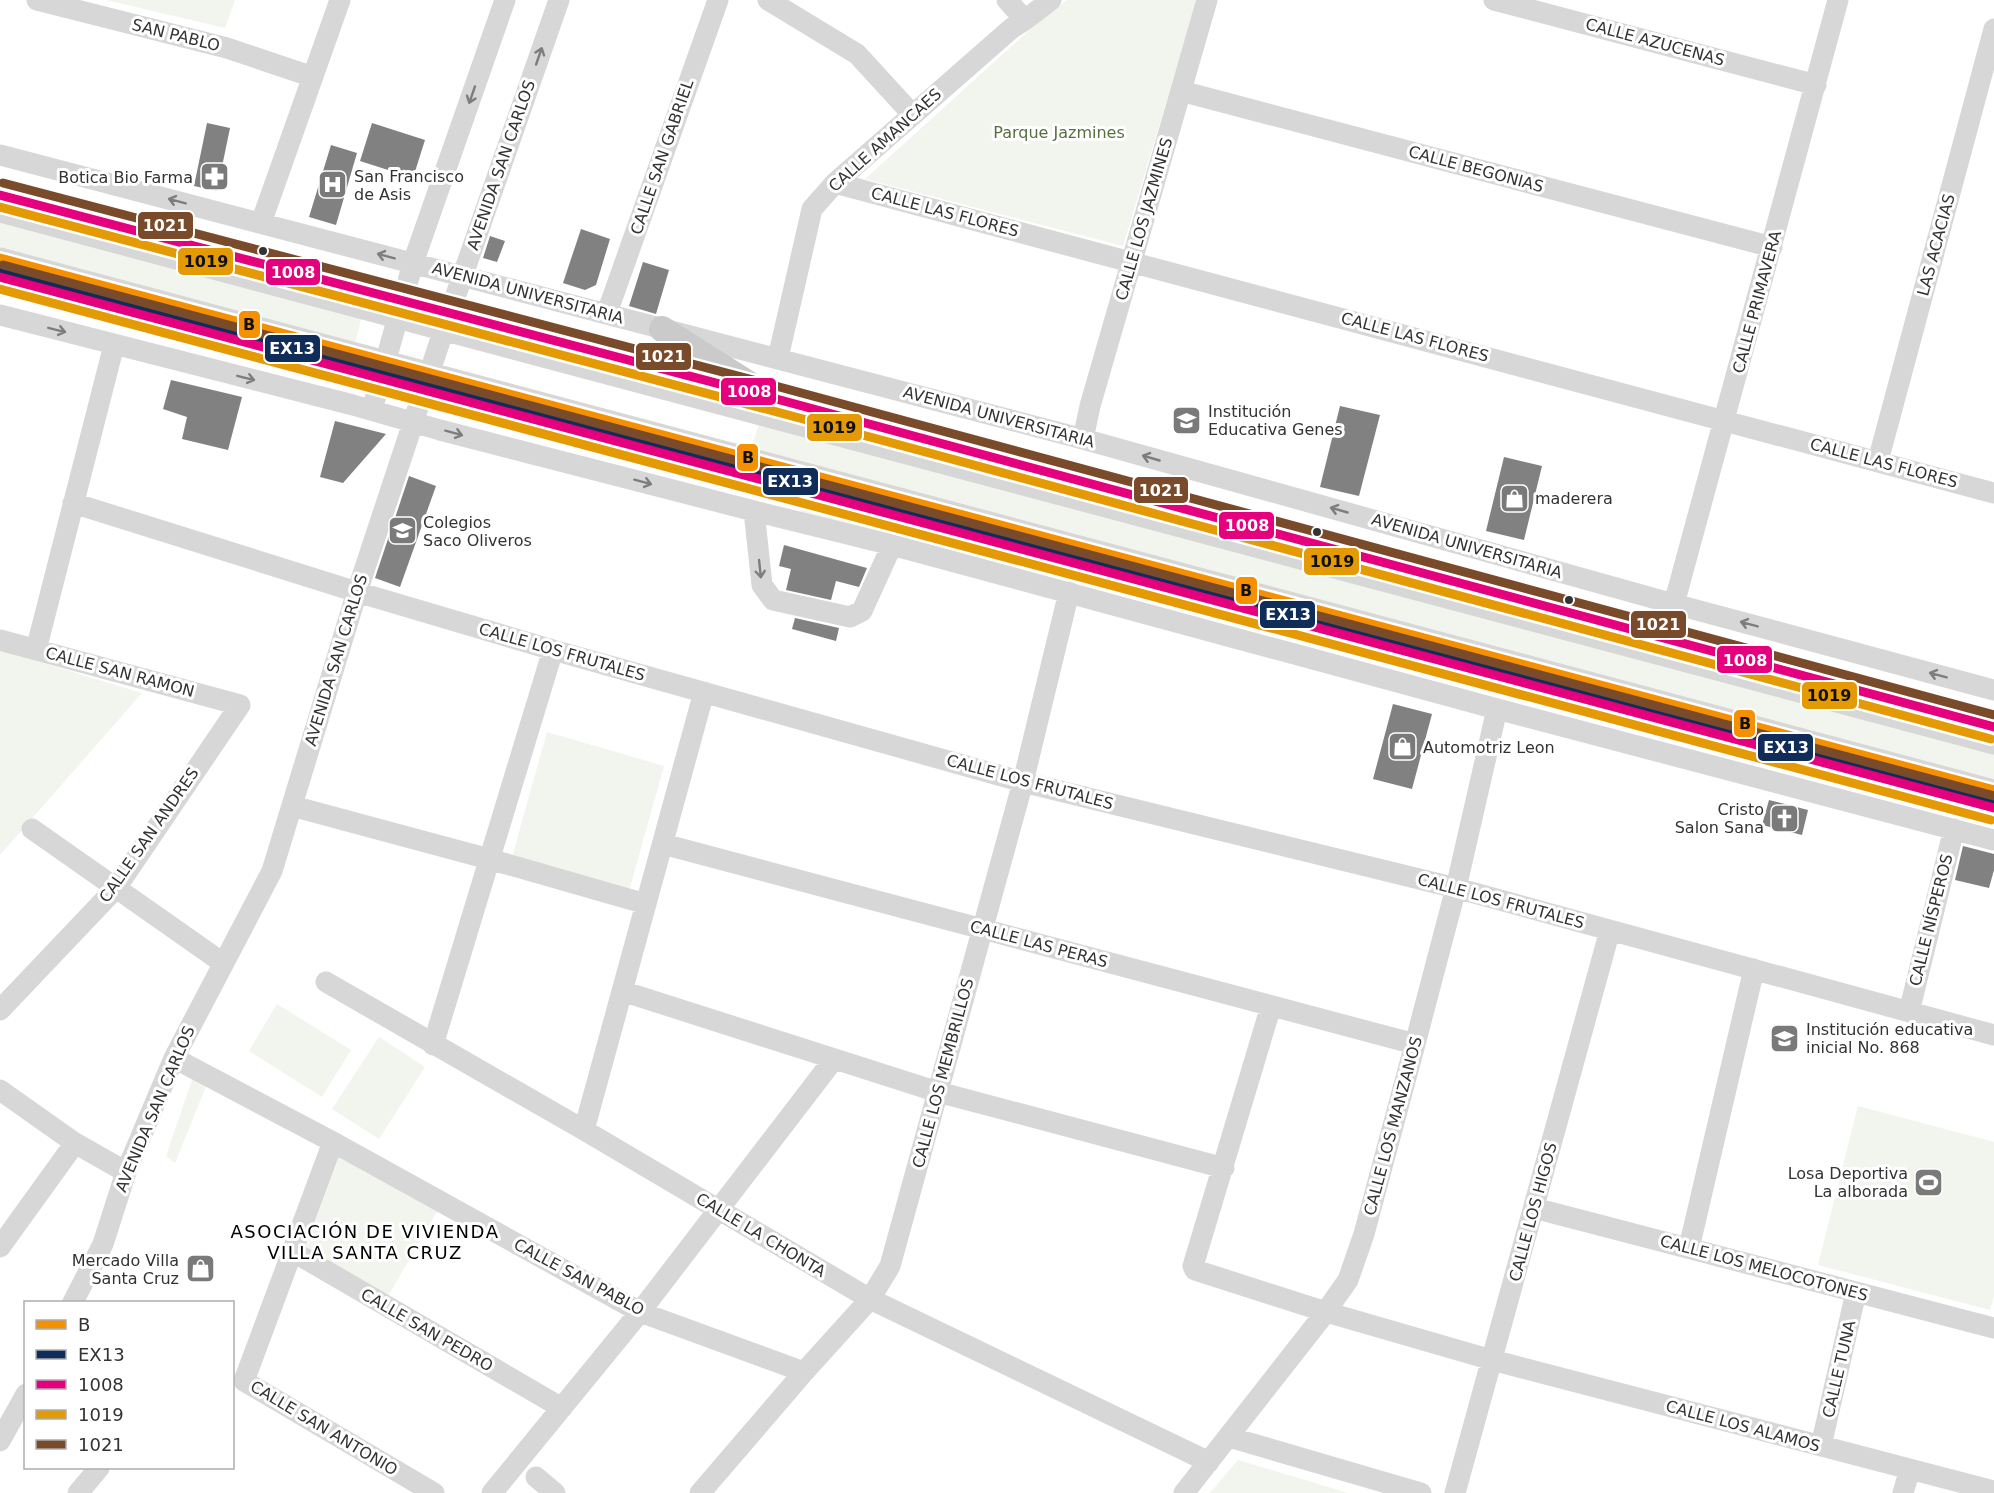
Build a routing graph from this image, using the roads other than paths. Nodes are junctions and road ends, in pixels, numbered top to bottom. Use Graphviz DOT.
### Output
graph roads {
  1 [pos="37,0"];
  2 [pos="340,0"];
  3 [pos="505,0"];
  4 [pos="559,0"];
  5 [pos="718,0"];
  6 [pos="768,0"];
  7 [pos="1007,0"];
  8 [pos="1051,0"];
  9 [pos="1207,0"];
  10 [pos="1494,0"];
  11 [pos="1839,0"];
  12 [pos="1025,20"];
  13 [pos="1994,29"];
  14 [pos="313,77"];
  15 [pos="1816,85"];
  16 [pos="1181,91"];
  17 [pos="912,114"];
  18 [pos="0,155"];
  19 [pos="835,183"];
  20 [pos="0,195"];
  21 [pos="0,212"];
  22 [pos="261,223"];
  23 [pos="1772,247"];
  24 [pos="0,258"];
  25 [pos="1132,261"];
  26 [pos="413,263"];
  27 [pos="463,276"];
  28 [pos="0,277"];
  29 [pos="400,309"];
  30 [pos="607,313"];
  31 [pos="0,315"];
  32 [pos="447,321"];
  33 [pos="662,329"];
  34 [pos="114,345"];
  35 [pos="778,358"];
  36 [pos="384,369"];
  37 [pos="427,380"];
  38 [pos="769,397"];
  39 [pos="372,410"];
  40 [pos="1725,421"];
  41 [pos="413,422"];
  42 [pos="1083,439"];
  43 [pos="1878,461"];
  44 [pos="1994,493"];
  45 [pos="74,503"];
  46 [pos="754,511"];
  47 [pos="892,545"];
  48 [pos="357,592"];
  49 [pos="1069,592"];
  50 [pos="1674,604"];
  51 [pos="0,640"];
  52 [pos="36,650"];
  53 [pos="552,650"];
  54 [pos="1994,690"];
  55 [pos="704,692"];
  56 [pos="240,705"];
  57 [pos="1497,709"];
  58 [pos="1994,727"];
  59 [pos="1994,744"];
  60 [pos="1023,782"];
  61 [pos="1994,790"];
  62 [pos="292,806"];
  63 [pos="1994,808"];
  64 [pos="32,829"];
  65 [pos="1954,829"];
  66 [pos="1994,840"];
  67 [pos="663,844"];
  68 [pos="489,859"];
  69 [pos="116,888"];
  70 [pos="1456,888"];
  71 [pos="646,904"];
  72 [pos="981,928"];
  73 [pos="1610,930"];
  74 [pos="223,963"];
  75 [pos="1754,969"];
  76 [pos="326,982"];
  77 [pos="622,991"];
  78 [pos="1271,1006"];
  79 [pos="0,1011"];
  80 [pos="1909,1012"];
  81 [pos="1994,1035"];
  82 [pos="1416,1044"];
  83 [pos="433,1045"];
  84 [pos="174,1058"];
  85 [pos="834,1059"];
  86 [pos="0,1090"];
  87 [pos="938,1092"];
  88 [pos="584,1130"];
  89 [pos="333,1142"];
  90 [pos="75,1143"];
  91 [pos="1224,1168"];
  92 [pos="126,1172"];
  93 [pos="1534,1208"];
  94 [pos="719,1210"];
  95 [pos="0,1247"];
  96 [pos="1689,1248"];
  97 [pos="292,1251"];
  98 [pos="1856,1292"];
  99 [pos="870,1299"];
  100 [pos="74,1301"];
  101 [pos="640,1312"];
  102 [pos="1326,1312"];
  103 [pos="1994,1328"];
  104 [pos="1492,1360"];
  105 [pos="804,1372"];
  106 [pos="24,1398"];
  107 [pos="562,1408"];
  108 [pos="1229,1437"];
  109 [pos="1,1439"];
  110 [pos="1821,1446"];
  111 [pos="1209,1462"];
  112 [pos="97,1469"];
  113 [pos="1910,1469"];
  114 [pos="536,1478"];
  115 [pos="1994,1491"];
  116 [pos="78,1493"];
  117 [pos="434,1493"];
  118 [pos="492,1493"];
  119 [pos="555,1493"];
  120 [pos="700,1493"];
  121 [pos="1184,1493"];
  122 [pos="1421,1493"];
  123 [pos="1455,1493"];
  124 [pos="1903,1493"];
  1 -- 14 [label="street, SAN PABLO"];
  2 -- 14 [label="street"];
  3 -- 26 [label="street, one-way"];
  27 -- 4 [label="street, AVENIDA SAN CARLOS, one-way"];
  5 -- 30 [label="street, CALLE SAN GABRIEL"];
  6 -- 17 [label="street"];
  7 -- 12 [label="street"];
  8 -- 12 [label="street, CALLE AMANCAES"];
  9 -- 16 [label="street, CALLE LOS JAZMINES"];
  10 -- 15 [label="street, CALLE AZUCENAS"];
  11 -- 15 [label="street, CALLE PRIMAVERA"];
  12 -- 17 [label="street, CALLE AMANCAES"];
  13 -- 43 [label="street, LAS ACACIAS"];
  14 -- 22 [label="street"];
  15 -- 23 [label="street, CALLE PRIMAVERA"];
  16 -- 23 [label="street, CALLE BEGONIAS"];
  16 -- 25 [label="street, CALLE LOS JAZMINES"];
  17 -- 19 [label="street, CALLE AMANCAES"];
  22 -- 18 [label="street, AVENIDA UNIVERSITARIA, one-way"];
  19 -- 25 [label="street, CALLE LAS FLORES"];
  19 -- 35 [label="street, CALLE AMANCAES"];
  20 -- 29 [label="main road"];
  21 -- 29 [label="street"];
  26 -- 22 [label="street, AVENIDA UNIVERSITARIA, one-way"];
  23 -- 40 [label="street, CALLE PRIMAVERA"];
  24 -- 36 [label="street"];
  25 -- 40 [label="street, CALLE LAS FLORES"];
  25 -- 42 [label="street, CALLE LOS JAZMINES"];
  26 -- 27 [label="street, AVENIDA UNIVERSITARIA"];
  26 -- 29 [label="street"];
  27 -- 30 [label="street, AVENIDA UNIVERSITARIA"];
  27 -- 32 [label="street, AVENIDA SAN CARLOS"];
  28 -- 36 [label="main road"];
  29 -- 32 [label="main road"];
  29 -- 36 [label="street"];
  30 -- 33 [label="street, AVENIDA UNIVERSITARIA"];
  31 -- 34 [label="street, one-way"];
  32 -- 37 [label="street, AVENIDA SAN CARLOS"];
  32 -- 38 [label="main road"];
  32 -- 59 [label="street"];
  33 -- 35 [label="street, AVENIDA UNIVERSITARIA"];
  33 -- 38 [label="main road"];
  34 -- 39 [label="street, one-way"];
  34 -- 45 [label="street"];
  35 -- 42 [label="street, AVENIDA UNIVERSITARIA"];
  36 -- 37 [label="main road"];
  36 -- 39 [label="street"];
  37 -- 41 [label="street, AVENIDA SAN CARLOS"];
  37 -- 61 [label="street"];
  37 -- 63 [label="main road"];
  38 -- 58 [label="main road"];
  39 -- 41 [label="street"];
  40 -- 43 [label="street, CALLE LAS FLORES"];
  40 -- 50 [label="street, CALLE PRIMAVERA"];
  41 -- 46 [label="street, one-way"];
  41 -- 48 [label="street, AVENIDA SAN CARLOS"];
  50 -- 42 [label="street, AVENIDA UNIVERSITARIA, one-way"];
  43 -- 44 [label="street, CALLE LAS FLORES"];
  45 -- 48 [label="street, CALLE LOS FRUTALES"];
  45 -- 52 [label="street"];
  46 -- 47 [label="street"];
  46 -- 47 [label="street, one-way"];
  47 -- 49 [label="street"];
  48 -- 53 [label="street, CALLE LOS FRUTALES"];
  48 -- 62 [label="street, AVENIDA SAN CARLOS"];
  49 -- 57 [label="street"];
  49 -- 60 [label="street, CALLE LOS MEMBRILLOS"];
  54 -- 50 [label="street, AVENIDA UNIVERSITARIA, one-way"];
  51 -- 52 [label="street, CALLE SAN RAMON"];
  52 -- 56 [label="street, CALLE SAN RAMON"];
  53 -- 55 [label="street, CALLE LOS FRUTALES"];
  53 -- 68 [label="street"];
  55 -- 60 [label="street, CALLE LOS FRUTALES"];
  55 -- 67 [label="street"];
  56 -- 69 [label="street, CALLE SAN ANDRES"];
  57 -- 65 [label="street"];
  57 -- 70 [label="street, CALLE LOS MANZANOS"];
  60 -- 70 [label="street, CALLE LOS FRUTALES"];
  60 -- 72 [label="street, CALLE LOS MEMBRILLOS"];
  62 -- 68 [label="street"];
  62 -- 74 [label="street, AVENIDA SAN CARLOS"];
  64 -- 69 [label="street"];
  65 -- 66 [label="street"];
  65 -- 80 [label="street, CALLE NÍSPEROS"];
  67 -- 71 [label="street"];
  67 -- 72 [label="street, CALLE LAS PERAS"];
  68 -- 71 [label="street"];
  68 -- 83 [label="street"];
  69 -- 74 [label="street"];
  69 -- 79 [label="street, CALLE SAN ANDRES"];
  70 -- 73 [label="street, CALLE LOS FRUTALES"];
  70 -- 82 [label="street, CALLE LOS MANZANOS"];
  71 -- 77 [label="street"];
  72 -- 78 [label="street, CALLE LAS PERAS"];
  72 -- 87 [label="street, CALLE LOS MEMBRILLOS"];
  73 -- 75 [label="street, CALLE LOS FRUTALES"];
  73 -- 93 [label="street, CALLE LOS HIGOS"];
  74 -- 84 [label="street, AVENIDA SAN CARLOS"];
  75 -- 80 [label="street, CALLE LOS FRUTALES"];
  75 -- 96 [label="street"];
  76 -- 83 [label="street, CALLE LA CHONTA"];
  77 -- 85 [label="street"];
  77 -- 88 [label="street"];
  78 -- 82 [label="street, CALLE LAS PERAS"];
  78 -- 91 [label="street"];
  80 -- 81 [label="street, CALLE LOS FRUTALES"];
  82 -- 102 [label="street, CALLE LOS MANZANOS"];
  83 -- 88 [label="street, CALLE LA CHONTA"];
  84 -- 89 [label="street, CALLE SAN PABLO"];
  84 -- 92 [label="street, AVENIDA SAN CARLOS"];
  85 -- 87 [label="street"];
  85 -- 94 [label="street"];
  86 -- 90 [label="street"];
  87 -- 91 [label="street"];
  87 -- 99 [label="street, CALLE LOS MEMBRILLOS"];
  88 -- 94 [label="street, CALLE LA CHONTA"];
  89 -- 97 [label="street"];
  89 -- 101 [label="street, CALLE SAN PABLO"];
  90 -- 92 [label="street"];
  90 -- 95 [label="street"];
  91 -- 102 [label="street, CALLE LOS ALAMOS"];
  92 -- 100 [label="street, AVENIDA SAN CARLOS"];
  93 -- 96 [label="street, CALLE LOS MELOCOTONES"];
  93 -- 104 [label="street, CALLE LOS HIGOS"];
  94 -- 99 [label="street, CALLE LA CHONTA"];
  94 -- 101 [label="street"];
  96 -- 98 [label="street, CALLE LOS MELOCOTONES"];
  97 -- 107 [label="street, CALLE SAN PEDRO"];
  97 -- 117 [label="street, CALLE SAN ANTONIO"];
  98 -- 103 [label="street, CALLE LOS MELOCOTONES"];
  98 -- 110 [label="street, CALLE TUNA"];
  99 -- 105 [label="street, CALLE LOS MEMBRILLOS"];
  99 -- 111 [label="street, CALLE LA CHONTA"];
  101 -- 105 [label="street, CALLE SAN PABLO"];
  101 -- 107 [label="street"];
  102 -- 104 [label="street, CALLE LOS ALAMOS"];
  102 -- 108 [label="street, CALLE LOS MANZANOS"];
  104 -- 110 [label="street, CALLE LOS ALAMOS"];
  104 -- 123 [label="street, CALLE LOS HIGOS"];
  105 -- 120 [label="street, CALLE LOS MEMBRILLOS"];
  106 -- 109 [label="street"];
  107 -- 118 [label="street"];
  108 -- 111 [label="street, CALLE LOS MANZANOS"];
  108 -- 122 [label="street"];
  110 -- 113 [label="street, CALLE LOS ALAMOS"];
  111 -- 121 [label="street, CALLE LOS MANZANOS"];
  112 -- 116 [label="street"];
  113 -- 115 [label="street, CALLE LOS ALAMOS"];
  113 -- 124 [label="street"];
  114 -- 119 [label="street"];
}
